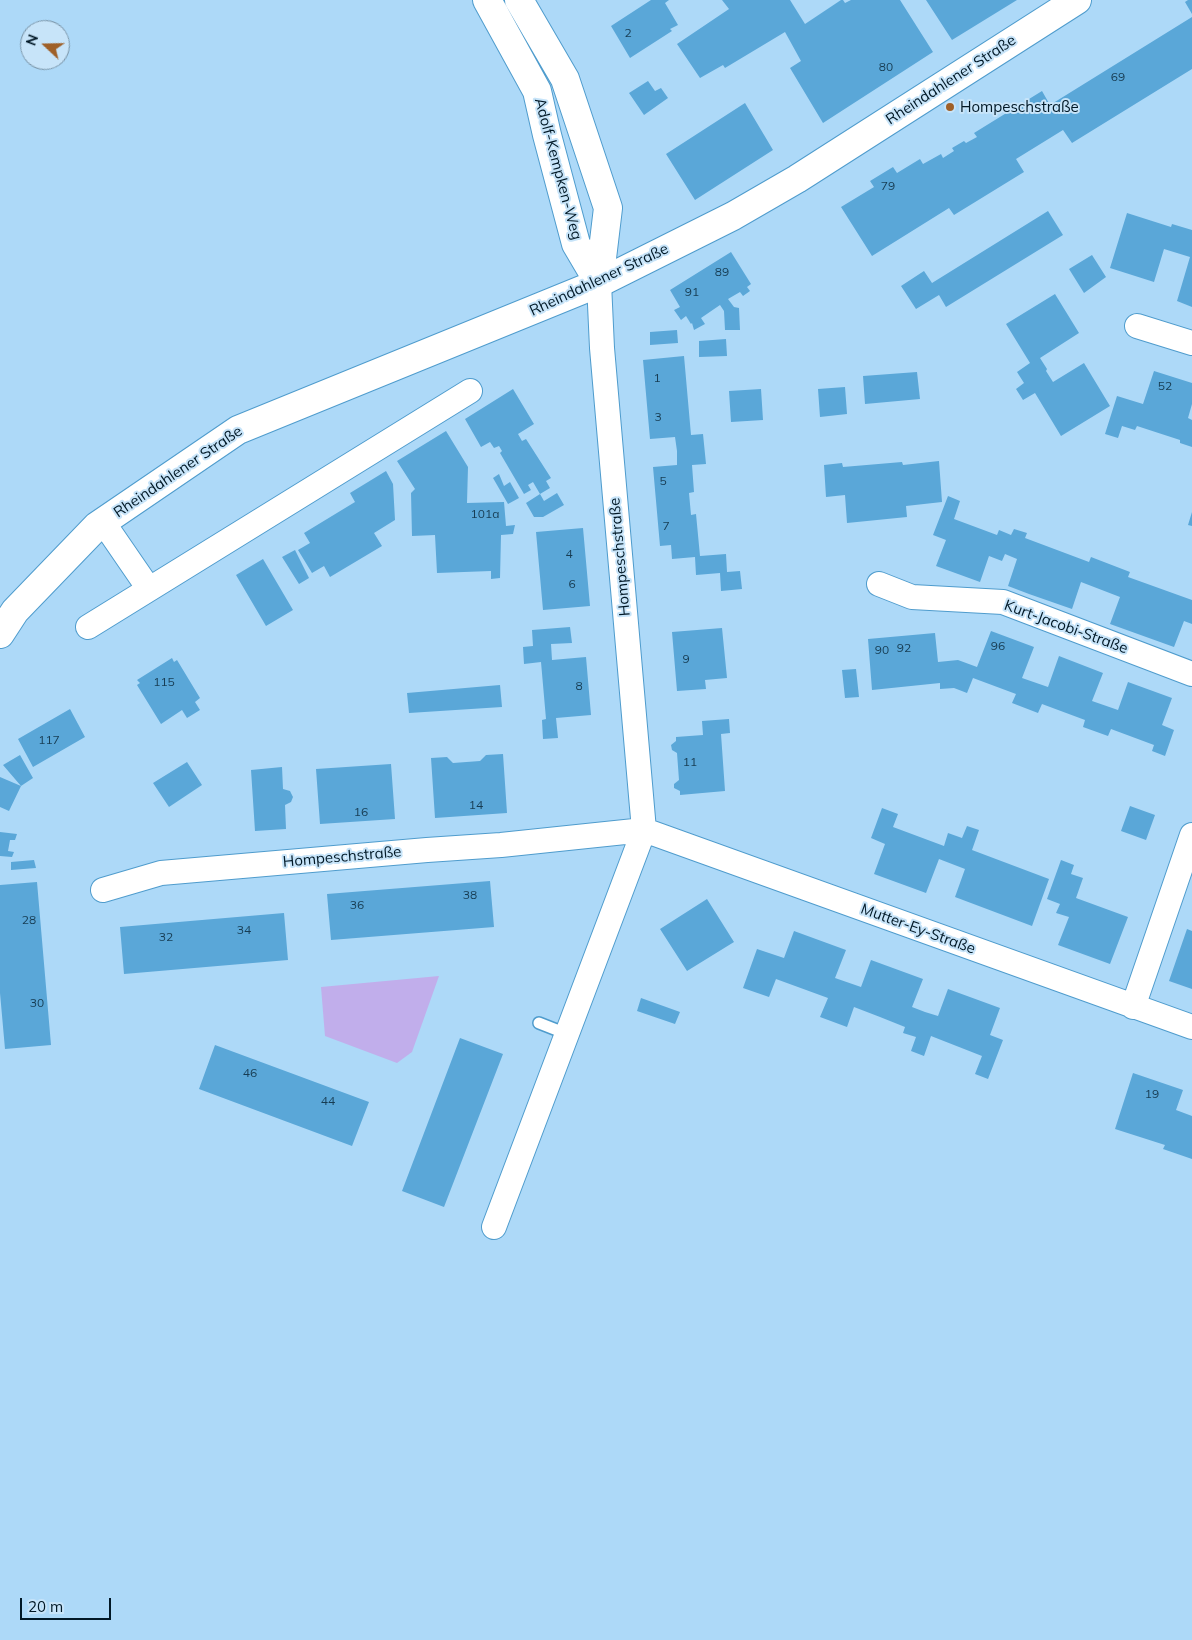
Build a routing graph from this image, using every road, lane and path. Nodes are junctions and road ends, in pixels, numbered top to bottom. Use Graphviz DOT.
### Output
graph roads {
  1 [pos="486,0"];
  2 [pos="519,0"];
  3 [pos="1077,0"];
  4 [pos="599,283"];
  5 [pos="1136,326"];
  6 [pos="1192,343"];
  7 [pos="470,391"];
  8 [pos="103,522"];
  9 [pos="880,584"];
  10 [pos="149,589"];
  11 [pos="88,627"];
  12 [pos="0,634"];
  13 [pos="1192,674"];
  14 [pos="644,830"];
  15 [pos="1192,835"];
  16 [pos="103,890"];
  17 [pos="1133,1007"];
  18 [pos="539,1023"];
  19 [pos="1192,1027"];
  20 [pos="567,1034"];
  21 [pos="494,1227"];
  1 -- 4 [label="main road, Adolf-Kempken-Weg"];
  2 -- 4 [label="main road, Adolf-Kempken-Weg"];
  3 -- 4 [label="main road, Rheindahlener Straße"];
  4 -- 8 [label="main road, Rheindahlener Straße"];
  4 -- 14 [label="street, Hompeschstraße"];
  5 -- 6 [label="street"];
  7 -- 10 [label="street"];
  8 -- 10 [label="street, Rheindahlener Straße"];
  8 -- 12 [label="main road, Rheindahlener Straße"];
  9 -- 13 [label="street, Kurt-Jacobi-Straße"];
  10 -- 11 [label="street"];
  14 -- 16 [label="street, Hompeschstraße"];
  14 -- 17 [label="street, Mutter-Ey-Straße"];
  14 -- 20 [label="street, Hompeschstraße"];
  15 -- 17 [label="street"];
  17 -- 19 [label="street, Mutter-Ey-Straße"];
  18 -- 20 [label="lane"];
  20 -- 21 [label="street, Hompeschstraße"];
}
